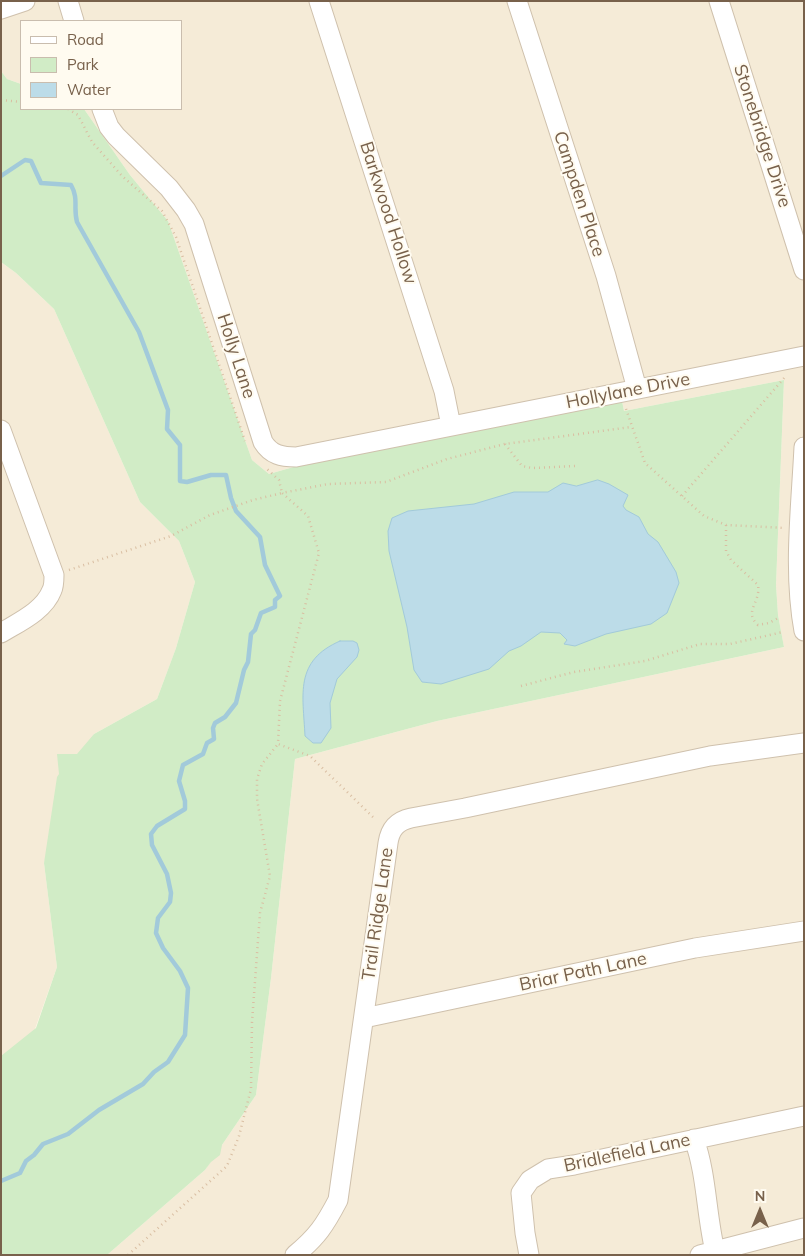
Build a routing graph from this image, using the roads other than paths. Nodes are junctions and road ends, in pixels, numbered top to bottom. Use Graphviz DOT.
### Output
graph roads {
  1 [pos="25,1"];
  2 [pos="68,1"];
  3 [pos="319,1"];
  4 [pos="517,1"];
  5 [pos="719,1"];
  6 [pos="1,9"];
  7 [pos="74,20"];
  8 [pos="103,110"];
  9 [pos="804,270"];
  10 [pos="804,356"];
  11 [pos="637,389"];
  12 [pos="452,426"];
  13 [pos="1,430"];
  14 [pos="804,447"];
  15 [pos="802,544"];
  16 [pos="804,631"];
  17 [pos="1,633"];
  18 [pos="804,743"];
  19 [pos="804,931"];
  20 [pos="364,1018"];
  21 [pos="804,1116"];
  22 [pos="694,1139"];
  23 [pos="804,1228"];
  24 [pos="708,1253"];
  25 [pos="296,1255"];
  26 [pos="529,1255"];
  1 -- 6 [label="street"];
  2 -- 7 [label="street"];
  3 -- 12 [label="street, Barkwood Hollow"];
  4 -- 11 [label="street, Campden Place"];
  5 -- 9 [label="street, Stonebridge Drive"];
  8 -- 12 [label="street, Holly Lane"];
  10 -- 11 [label="street, Hollylane Drive"];
  11 -- 12 [label="street, Hollylane Drive"];
  13 -- 17 [label="street"];
  14 -- 15 [label="street"];
  15 -- 16 [label="street"];
  18 -- 20 [label="street, Trail Ridge Lane"];
  19 -- 20 [label="street, Briar Path Lane"];
  20 -- 25 [label="street, Trail Ridge Lane"];
  21 -- 22 [label="street, Bridlefield Lane"];
  22 -- 24 [label="street"];
  22 -- 26 [label="street, Bridlefield Lane"];
  23 -- 24 [label="street"];
}
